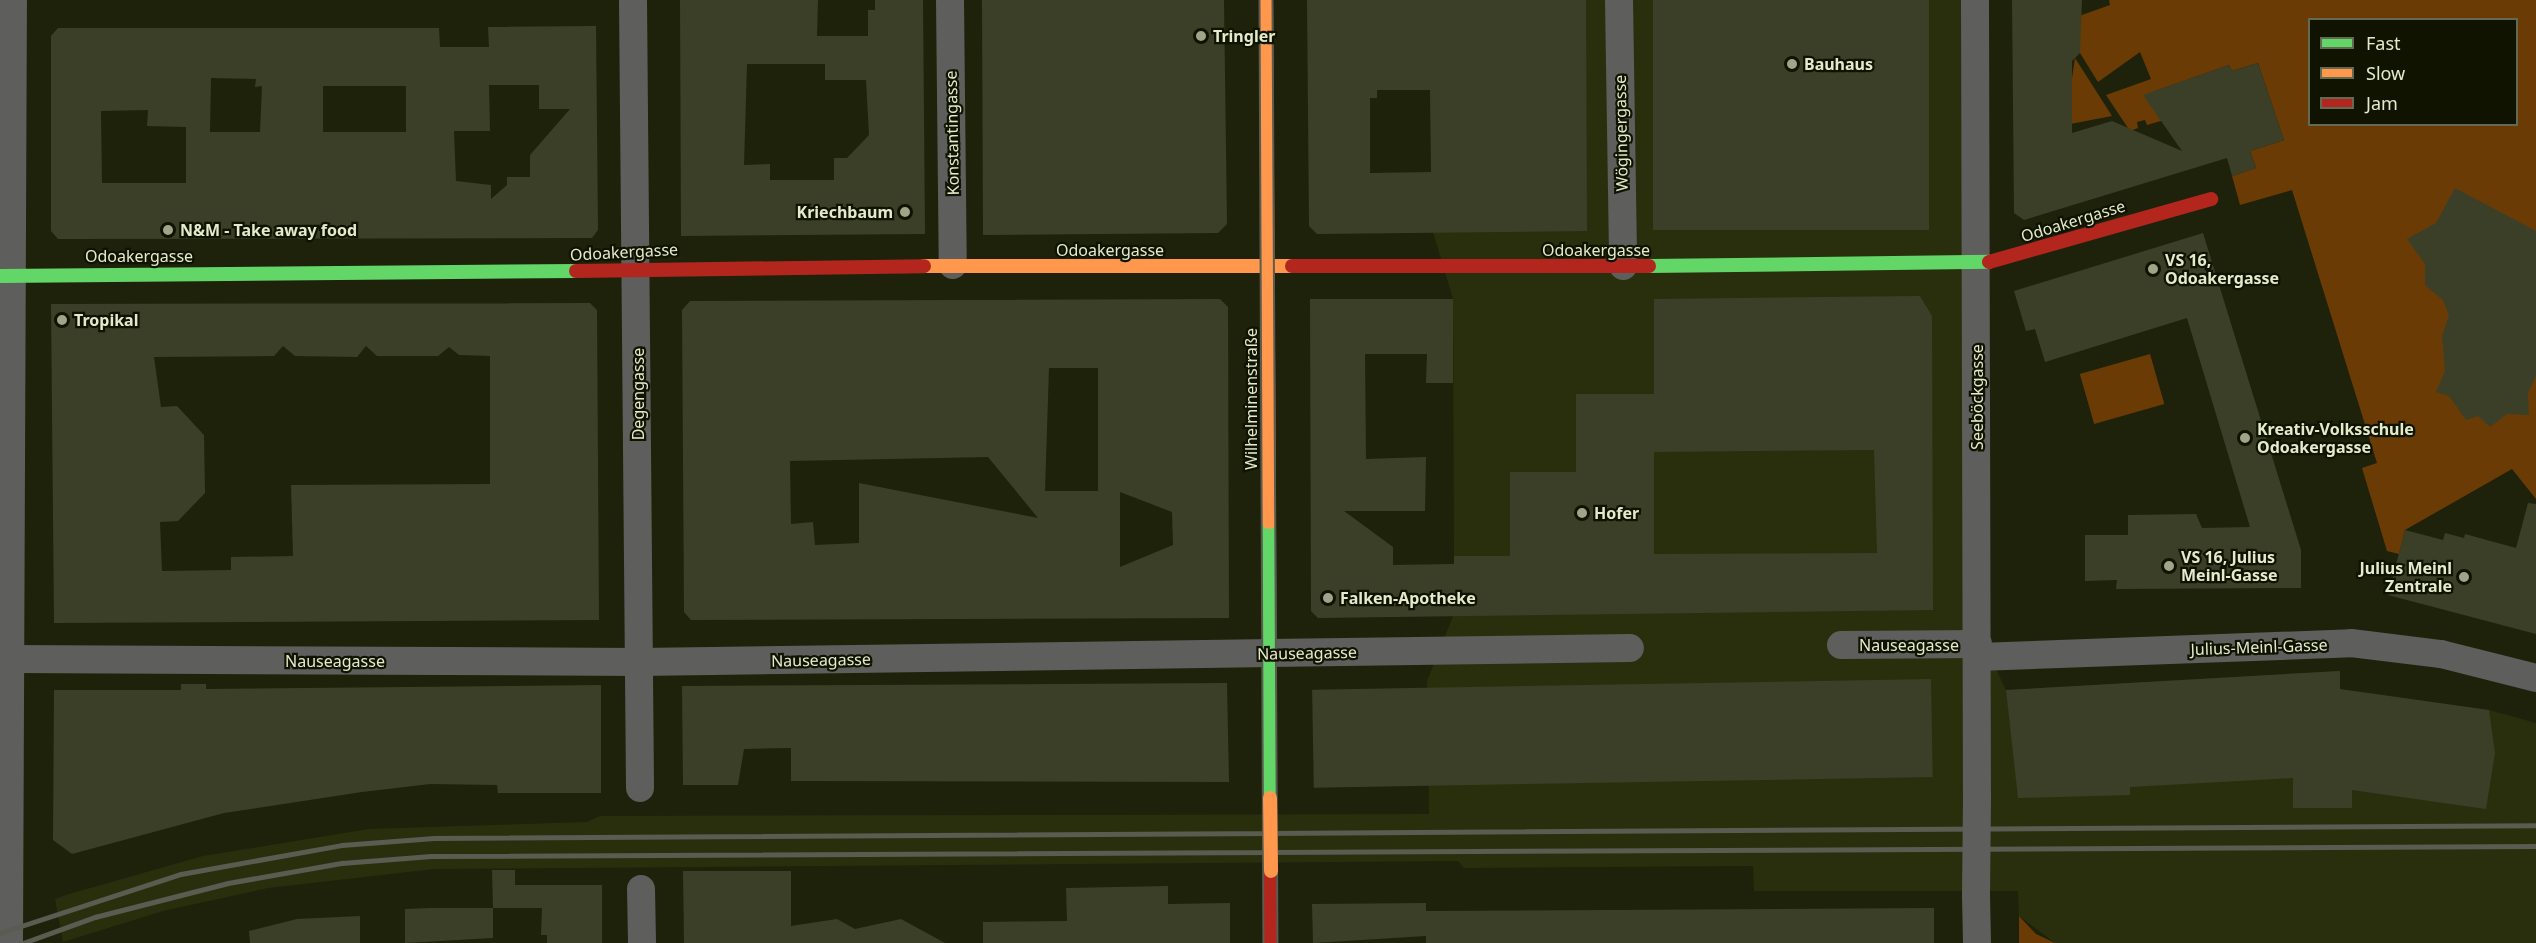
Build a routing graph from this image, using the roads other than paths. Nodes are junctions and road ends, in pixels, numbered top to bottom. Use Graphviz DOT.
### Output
graph roads {
  1 [pos="13,0"];
  2 [pos="633,0"];
  3 [pos="950,0"];
  4 [pos="1266,0"];
  5 [pos="1619,0"];
  6 [pos="1975,0"];
  7 [pos="2211,199"];
  8 [pos="953,265"];
  9 [pos="1623,266"];
  10 [pos="1976,266"];
  11 [pos="1267,269"];
  12 [pos="638,272"];
  13 [pos="5,274"];
  14 [pos="1841,645"];
  15 [pos="1630,648"];
  16 [pos="1978,651"];
  17 [pos="1270,654"];
  18 [pos="12,659"];
  19 [pos="639,662"];
  20 [pos="2536,678"];
  21 [pos="640,788"];
  22 [pos="4,882"];
  23 [pos="641,890"];
  24 [pos="9,943"];
  25 [pos="642,943"];
  26 [pos="1271,943"];
  27 [pos="1977,943"];
  1 -- 13 [label="street"];
  2 -- 12 [label="street, Degengasse"];
  3 -- 8 [label="street, Konstantingasse"];
  4 -- 11 [label="street, Wilhelminenstraße"];
  5 -- 9 [label="street, Wögingergasse"];
  6 -- 10 [label="street, Seeböckgasse"];
  7 -- 10 [label="street, Odoakergasse"];
  8 -- 11 [label="street, Odoakergasse"];
  8 -- 12 [label="street, Odoakergasse"];
  9 -- 10 [label="street, Odoakergasse"];
  9 -- 11 [label="street, Odoakergasse"];
  10 -- 16 [label="street, Seeböckgasse"];
  11 -- 17 [label="street, Wilhelminenstraße"];
  12 -- 13 [label="street, Odoakergasse"];
  12 -- 19 [label="street, Degengasse"];
  13 -- 18 [label="street"];
  14 -- 16 [label="street, Nauseagasse"];
  15 -- 17 [label="street, Nauseagasse"];
  16 -- 20 [label="street, Julius-Meinl-Gasse"];
  16 -- 27 [label="street, Seeböckgasse, bridge"];
  17 -- 19 [label="street, Nauseagasse"];
  17 -- 26 [label="street, Wilhelminenstraße, bridge"];
  18 -- 19 [label="street, Nauseagasse"];
  18 -- 22 [label="street"];
  19 -- 21 [label="street, Degengasse"];
  22 -- 24 [label="street"];
  23 -- 25 [label="street"];
}
